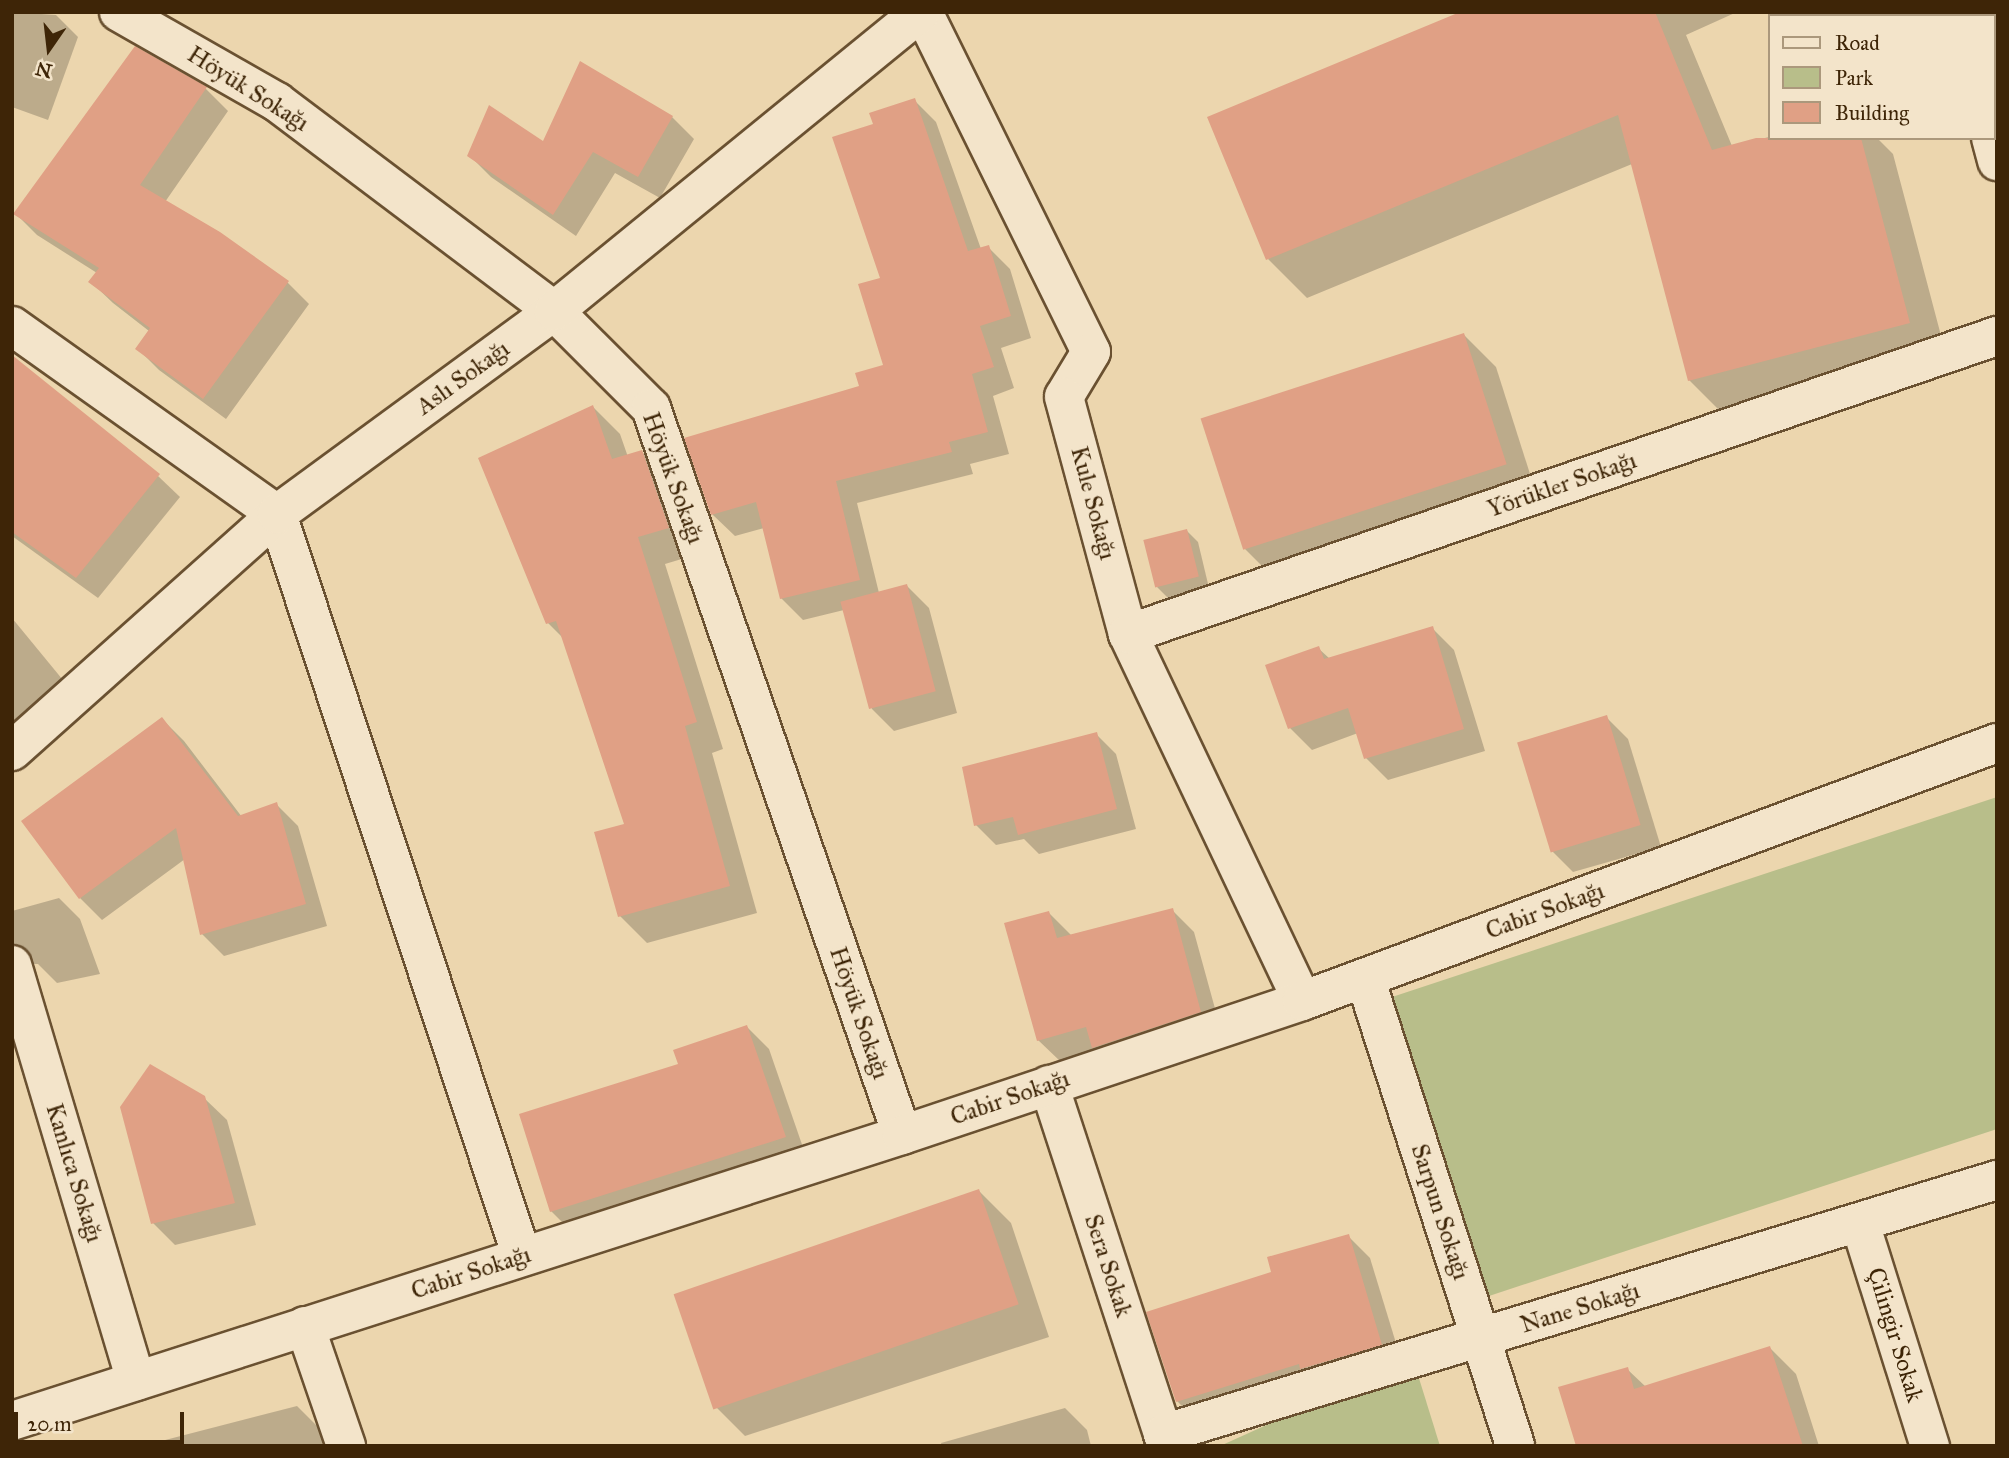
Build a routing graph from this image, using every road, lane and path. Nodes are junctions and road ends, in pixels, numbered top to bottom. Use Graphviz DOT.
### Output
graph roads {
  1 [pos="119,12"];
  2 [pos="921,12"];
  3 [pos="1992,140"];
  4 [pos="1997,161"];
  5 [pos="554,311"];
  6 [pos="12,326"];
  7 [pos="1997,336"];
  8 [pos="277,514"];
  9 [pos="1128,634"];
  10 [pos="1997,743"];
  11 [pos="12,751"];
  12 [pos="12,965"];
  13 [pos="1365,978"];
  14 [pos="1302,1001"];
  15 [pos="1049,1085"];
  16 [pos="901,1135"];
  17 [pos="1997,1180"];
  18 [pos="1860,1223"];
  19 [pos="522,1257"];
  20 [pos="306,1326"];
  21 [pos="1481,1339"];
  22 [pos="136,1381"];
  23 [pos="12,1421"];
  24 [pos="1165,1440"];
  25 [pos="346,1446"];
  26 [pos="1515,1446"];
  27 [pos="1930,1446"];
  1 -- 5 [label="street, Höyük Sokağı"];
  2 -- 5 [label="street, Aslı Sokağı"];
  2 -- 9 [label="street, Kule Sokağı"];
  3 -- 4 [label="street"];
  5 -- 8 [label="street, Aslı Sokağı"];
  5 -- 16 [label="street, Höyük Sokağı"];
  6 -- 8 [label="street"];
  7 -- 9 [label="street, Yörükler Sokağı"];
  8 -- 11 [label="street, Aslı Sokağı"];
  8 -- 19 [label="street"];
  9 -- 14 [label="street, Kule Sokağı"];
  10 -- 13 [label="street, Cabir Sokağı"];
  12 -- 22 [label="street, Kanlıca Sokağı"];
  13 -- 14 [label="street, Cabir Sokağı"];
  13 -- 21 [label="street, Sarpun Sokağı"];
  14 -- 15 [label="street, Cabir Sokağı"];
  15 -- 16 [label="street, Cabir Sokağı"];
  15 -- 24 [label="street, Sera Sokak"];
  16 -- 19 [label="street, Cabir Sokağı"];
  17 -- 18 [label="street, Nane Sokağı"];
  18 -- 21 [label="street, Nane Sokağı"];
  18 -- 27 [label="street, Çilingir Sokak"];
  19 -- 20 [label="street, Cabir Sokağı"];
  20 -- 22 [label="street, Cabir Sokağı"];
  20 -- 25 [label="street"];
  21 -- 24 [label="street, Nane Sokağı"];
  21 -- 26 [label="street, Sarpun Sokağı"];
  22 -- 23 [label="street, Cabir Sokağı"];
}
